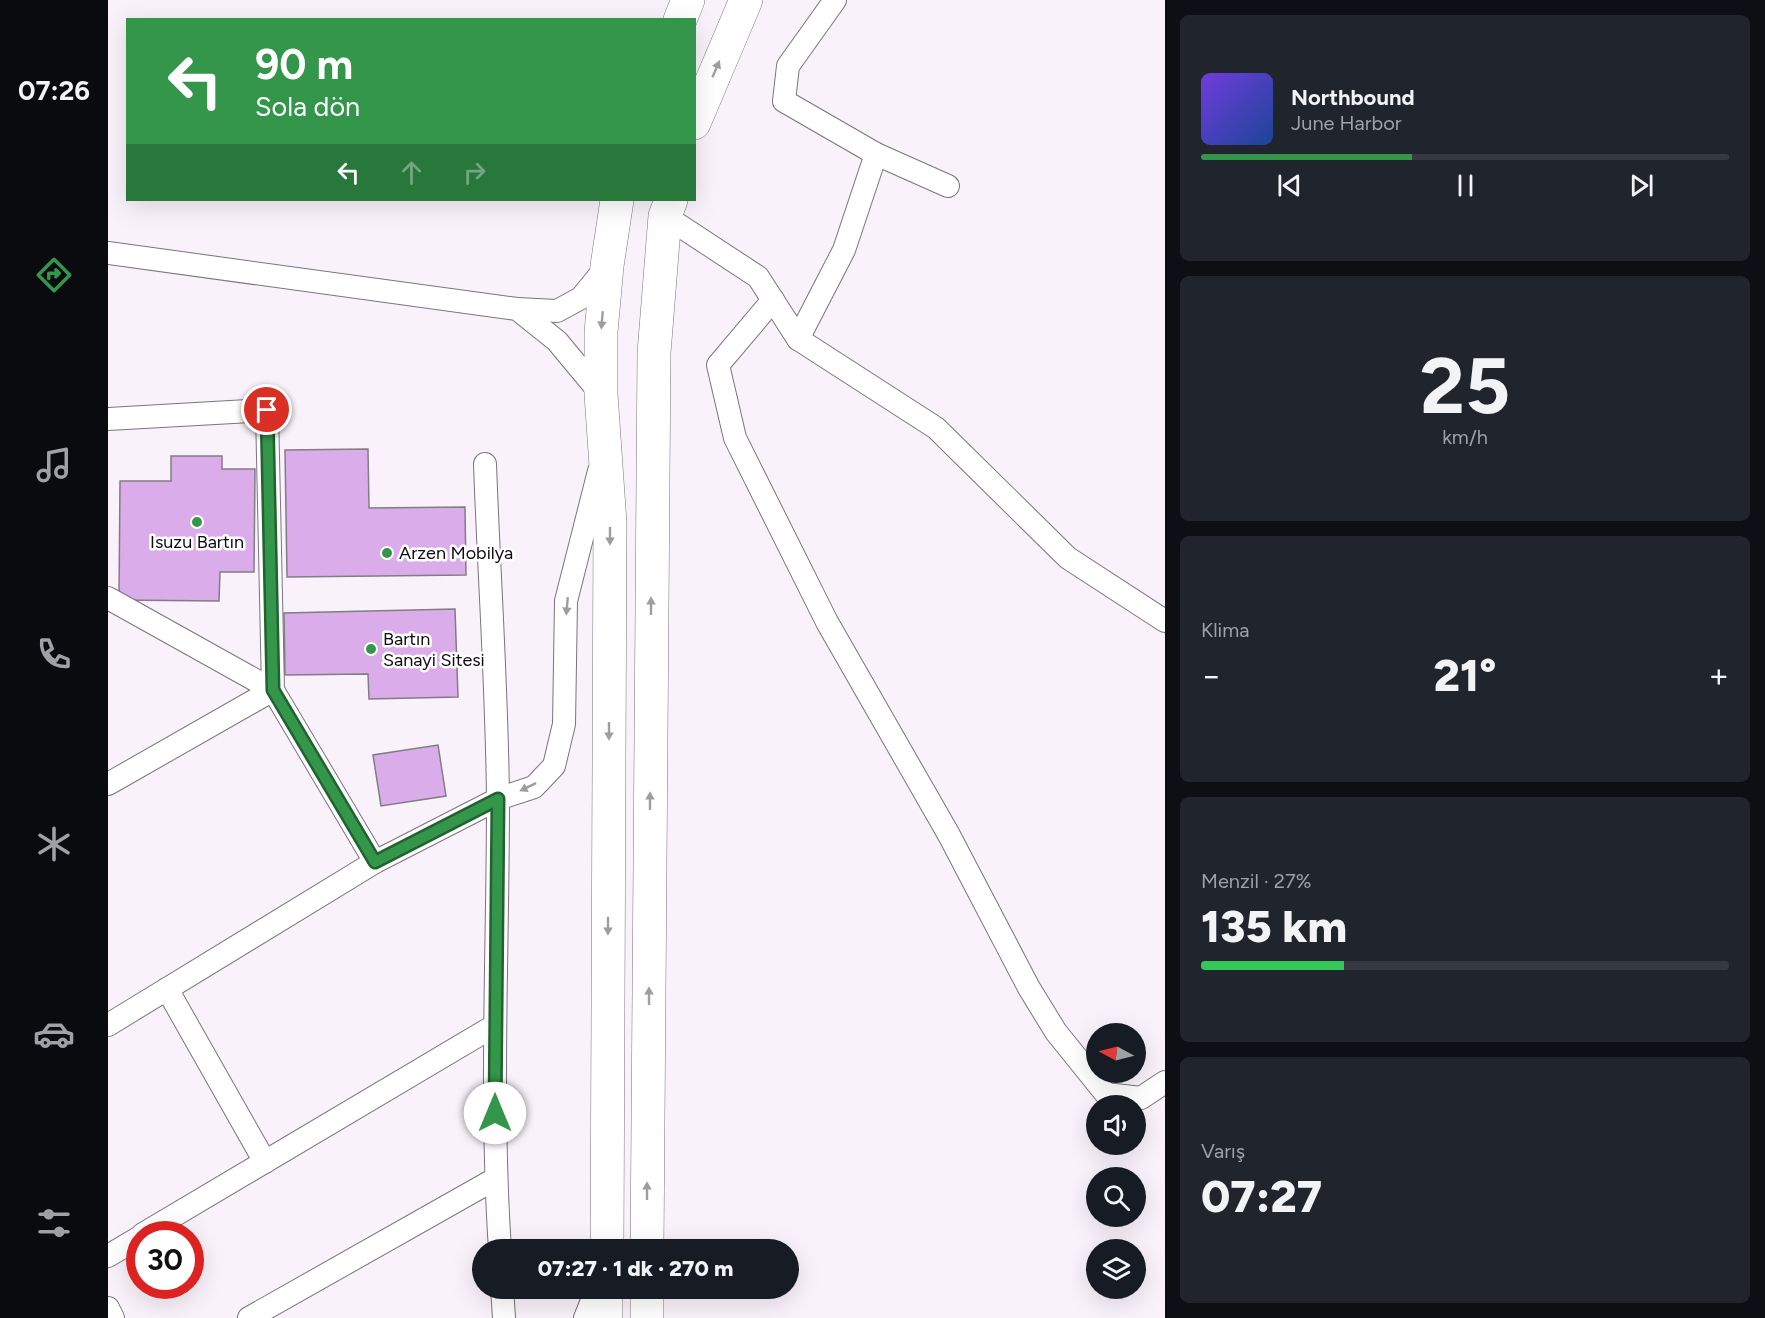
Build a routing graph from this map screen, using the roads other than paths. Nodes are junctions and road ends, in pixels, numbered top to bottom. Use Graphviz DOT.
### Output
graph roads {
  1 [pos="688,0"];
  2 [pos="746,0"];
  3 [pos="835,0"];
  4 [pos="681,18"];
  5 [pos="696,118"];
  6 [pos="876,154"];
  7 [pos="948,186"];
  8 [pos="617,201"];
  9 [pos="668,208"];
  10 [pos="108,253"];
  11 [pos="607,266"];
  12 [pos="773,300"];
  13 [pos="517,309"];
  14 [pos="798,339"];
  15 [pos="601,394"];
  16 [pos="108,419"];
  17 [pos="605,448"];
  18 [pos="485,464"];
  19 [pos="108,598"];
  20 [pos="1165,621"];
  21 [pos="273,690"];
  22 [pos="108,784"];
  23 [pos="498,799"];
  24 [pos="375,862"];
  25 [pos="167,989"];
  26 [pos="108,1025"];
  27 [pos="494,1026"];
  28 [pos="1165,1082"];
  29 [pos="265,1162"];
  30 [pos="495,1179"];
  31 [pos="165,1221"];
  32 [pos="499,1239"];
  33 [pos="607,1239"];
  34 [pos="647,1239"];
  35 [pos="126,1245"];
  36 [pos="108,1256"];
  37 [pos="503,1299"];
  38 [pos="593,1299"];
  39 [pos="606,1299"];
  40 [pos="647,1299"];
  41 [pos="108,1308"];
  42 [pos="113,1318"];
  43 [pos="249,1318"];
  44 [pos="504,1318"];
  45 [pos="585,1318"];
  46 [pos="606,1318"];
  47 [pos="646,1318"];
  1 -- 4 [label="highway"];
  5 -- 2 [label="highway, one-way"];
  3 -- 6 [label="street"];
  6 -- 7 [label="street"];
  6 -- 14 [label="street"];
  8 -- 11 [label="highway"];
  9 -- 12 [label="street"];
  34 -- 9 [label="highway, one-way"];
  10 -- 13 [label="street"];
  11 -- 13 [label="street"];
  11 -- 15 [label="highway, one-way"];
  12 -- 14 [label="street"];
  12 -- 28 [label="street"];
  13 -- 15 [label="street"];
  14 -- 20 [label="street"];
  15 -- 17 [label="highway"];
  16 -- 21 [label="street"];
  17 -- 23 [label="street, one-way"];
  17 -- 33 [label="highway, one-way"];
  18 -- 23 [label="street"];
  19 -- 21 [label="street"];
  21 -- 22 [label="street"];
  21 -- 24 [label="street"];
  23 -- 24 [label="street"];
  23 -- 27 [label="street"];
  24 -- 25 [label="street"];
  25 -- 26 [label="street"];
  25 -- 29 [label="street"];
  27 -- 29 [label="street"];
  27 -- 30 [label="street"];
  29 -- 31 [label="street"];
  30 -- 32 [label="street"];
  30 -- 43 [label="street"];
  35 -- 36 [label="street"];
  37 -- 44 [label="street"];
  38 -- 45 [label="street"];
  39 -- 46 [label="highway"];
  40 -- 47 [label="highway"];
  41 -- 42 [label="street"];
}
